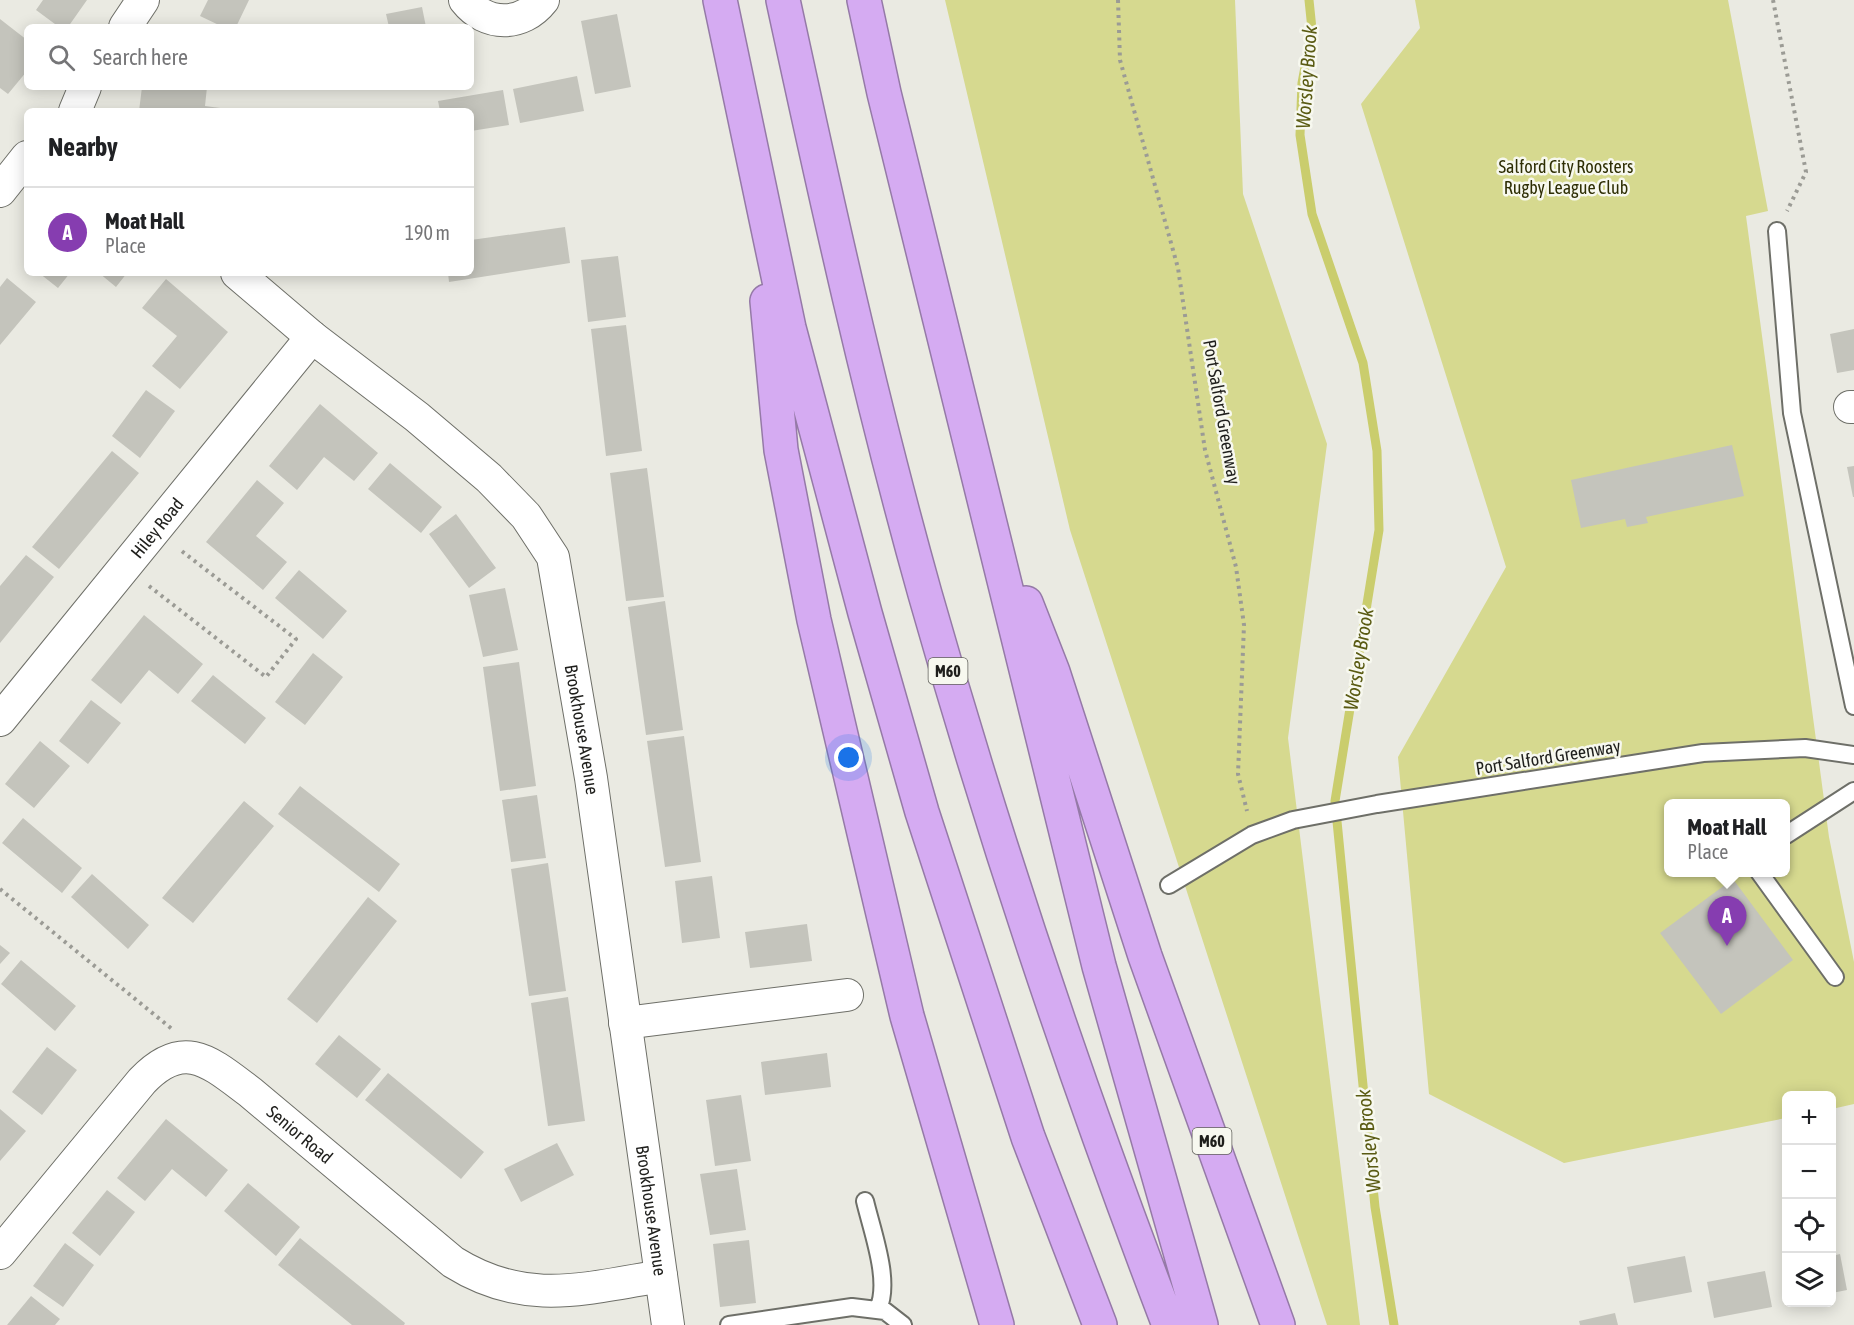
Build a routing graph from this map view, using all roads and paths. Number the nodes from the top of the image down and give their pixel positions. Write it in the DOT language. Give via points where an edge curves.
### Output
graph roads {
  1 [pos="143,0"];
  2 [pos="465,0"];
  3 [pos="543,0"];
  4 [pos="720,0"];
  5 [pos="783,0"];
  6 [pos="864,0"];
  7 [pos="1118,0"];
  8 [pos="1773,0"];
  9 [pos="127,24"];
  10 [pos="85,90"];
  11 [pos="76,108"];
  12 [pos="24,161"];
  13 [pos="759,188"];
  14 [pos="0,191"];
  15 [pos="1777,231"];
  16 [pos="241,276"];
  17 [pos="312,337"];
  18 [pos="984,495"];
  19 [pos="154,530"];
  20 [pos="124,567"];
  21 [pos="1854,706"];
  22 [pos="0,720"];
  23 [pos="1854,755"];
  24 [pos="1854,791"];
  25 [pos="1790,832"];
  26 [pos="1252,835"];
  27 [pos="1762,877"];
  28 [pos="1169,885"];
  29 [pos="0,889"];
  30 [pos="1835,977"];
  31 [pos="847,995"];
  32 [pos="625,1023"];
  33 [pos="178,1033"];
  34 [pos="866,1201"];
  35 [pos="0,1253"];
  36 [pos="661,1276"];
  37 [pos="878,1309"];
  38 [pos="668,1325"];
  39 [pos="729,1325"];
  40 [pos="903,1325"];
  41 [pos="996,1325"];
  42 [pos="1100,1325"];
  43 [pos="1169,1325"];
  44 [pos="1202,1325"];
  45 [pos="1278,1325"];
  1 -- 9 [label="street"];
  2 -- 3 [label="street" via="491,20 507,21 523,18"];
  4 -- 13 [label="highway"];
  5 -- 43 [label="highway, M60" via="852,314 925,595 1036,955"];
  6 -- 18 [label="highway, M60"];
  7 -- 26 [label="path, Port Salford Greenway" via="1120,60 1178,268 1205,450 1236,567 1244,625 1238,774"];
  8 -- 15 [label="path" via="1806,172"];
  10 -- 11 [label="street"];
  12 -- 14 [label="street"];
  13 -- 41 [label="highway" via="781,450 814,620 906,1016"];
  13 -- 42 [label="highway" via="789,328 922,812 1028,1137"];
  15 -- 21 [label="lane" via="1794,423"];
  16 -- 17 [label="street, Brookhouse Avenue"];
  17 -- 19 [label="street, Hiley Road"];
  17 -- 32 [label="street, Brookhouse Avenue" via="489,478 526,516 553,557 591,778"];
  18 -- 44 [label="highway" via="1099,966"];
  18 -- 45 [label="highway, M60" via="1053,672 1146,956"];
  19 -- 20 [label="street, Hiley Road"];
  19 -- 20 [label="path" via="296,639 266,677"];
  20 -- 22 [label="street, Hiley Road"];
  23 -- 26 [label="lane, Port Salford Greenway" via="1805,748 1702,753 1377,804 1293,820"];
  24 -- 25 [label="lane"];
  26 -- 28 [label="lane, Port Salford Greenway"];
  27 -- 30 [label="lane"];
  29 -- 33 [label="path"];
  31 -- 32 [label="street"];
  32 -- 36 [label="street, Brookhouse Avenue"];
  34 -- 37 [label="lane" via="883,1281"];
  35 -- 36 [label="street, Senior Road" via="142,1081 164,1062 187,1055 216,1067 250,1092 453,1262 475,1276 497,1284 555,1293"];
  36 -- 38 [label="street, Brookhouse Avenue"];
  37 -- 39 [label="lane" via="852,1307"];
  37 -- 40 [label="lane"];
}
